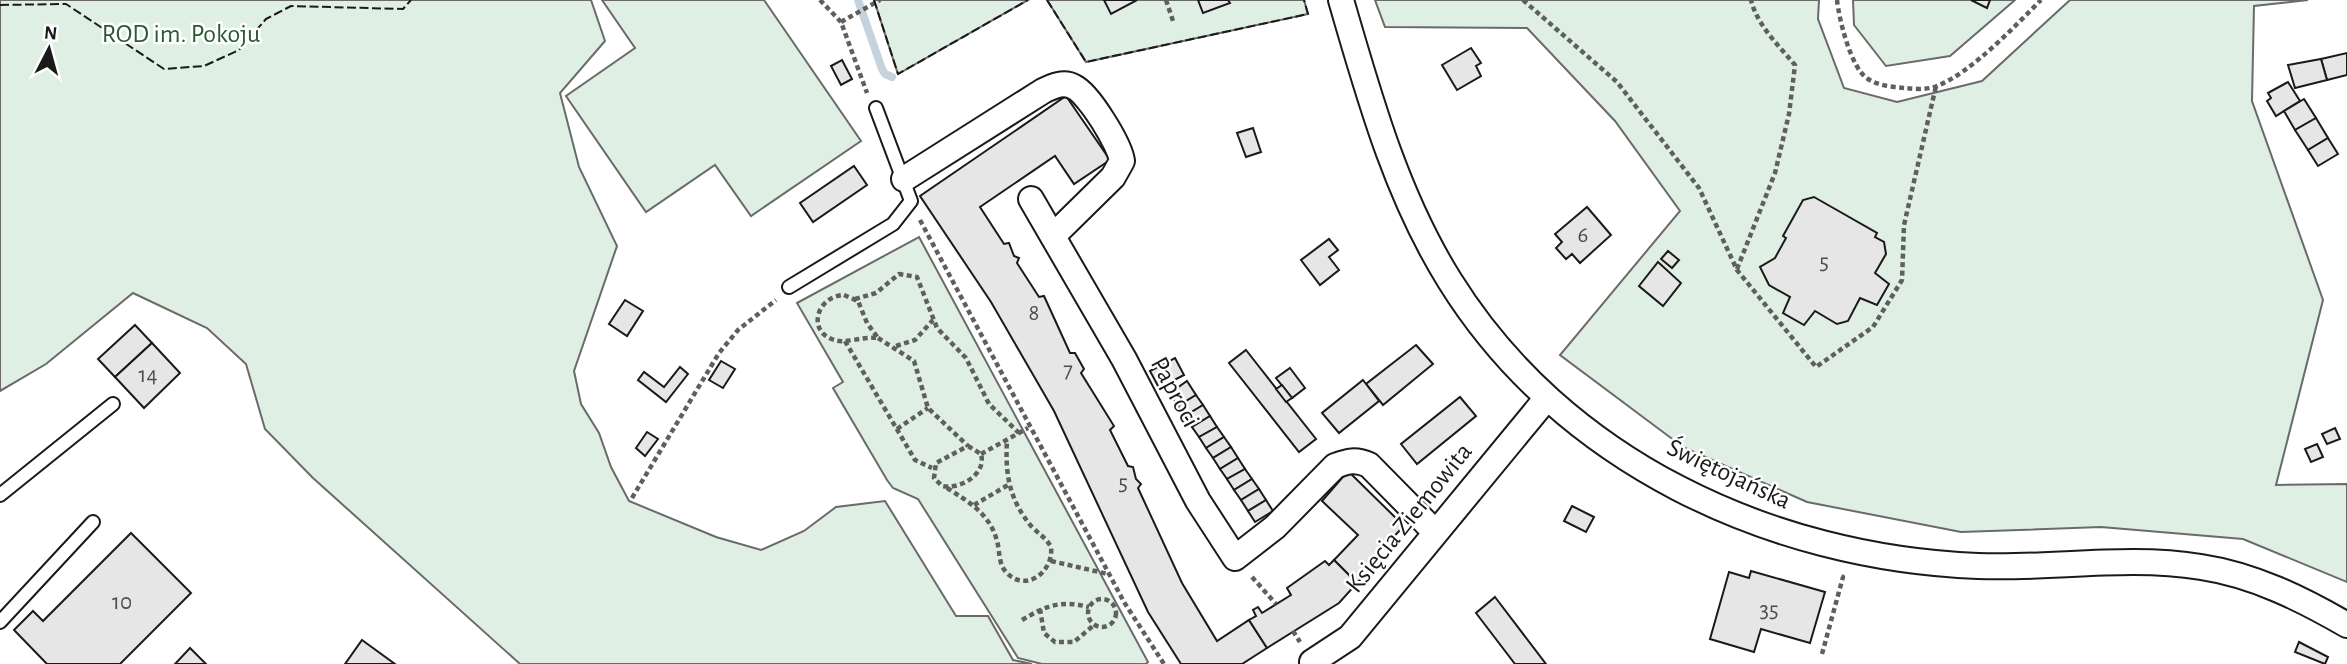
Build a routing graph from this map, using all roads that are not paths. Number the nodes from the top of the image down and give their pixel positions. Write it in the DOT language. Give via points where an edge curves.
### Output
graph roads {
  1 [pos="1341,0"];
  2 [pos="876,108"];
  3 [pos="907,190"];
  4 [pos="1031,199"];
  5 [pos="1053,236"];
  6 [pos="789,286"];
  7 [pos="1546,399"];
  8 [pos="113,404"];
  9 [pos="0,495"];
  10 [pos="93,522"];
  11 [pos="1434,531"];
  12 [pos="0,622"];
  13 [pos="2347,625"];
  14 [pos="1313,664"];
  1 -- 7 [label="street, Świętojańska" via="1390,158 1416,219 1449,281 1490,340"];
  2 -- 3 [label="lane"];
  3 -- 5 [label="street" via="1043,90 1073,86 1083,93 1118,145 1122,161 1113,177"];
  3 -- 6 [label="lane" via="893,225"];
  4 -- 5 [label="street, Paproci"];
  5 -- 11 [label="street, Paproci" via="1198,501 1235,558 1275,527 1335,466 1349,461 1368,465"];
  7 -- 11 [label="street, Księcia Ziemowita"];
  7 -- 13 [label="street, Świętojańska" via="1589,433 1696,497 1798,538 1913,562 1981,566 2125,562 2203,567 2263,584"];
  8 -- 9 [label="lane"];
  10 -- 12 [label="lane"];
  11 -- 14 [label="street, Księcia Ziemowita" via="1350,637"];
}
